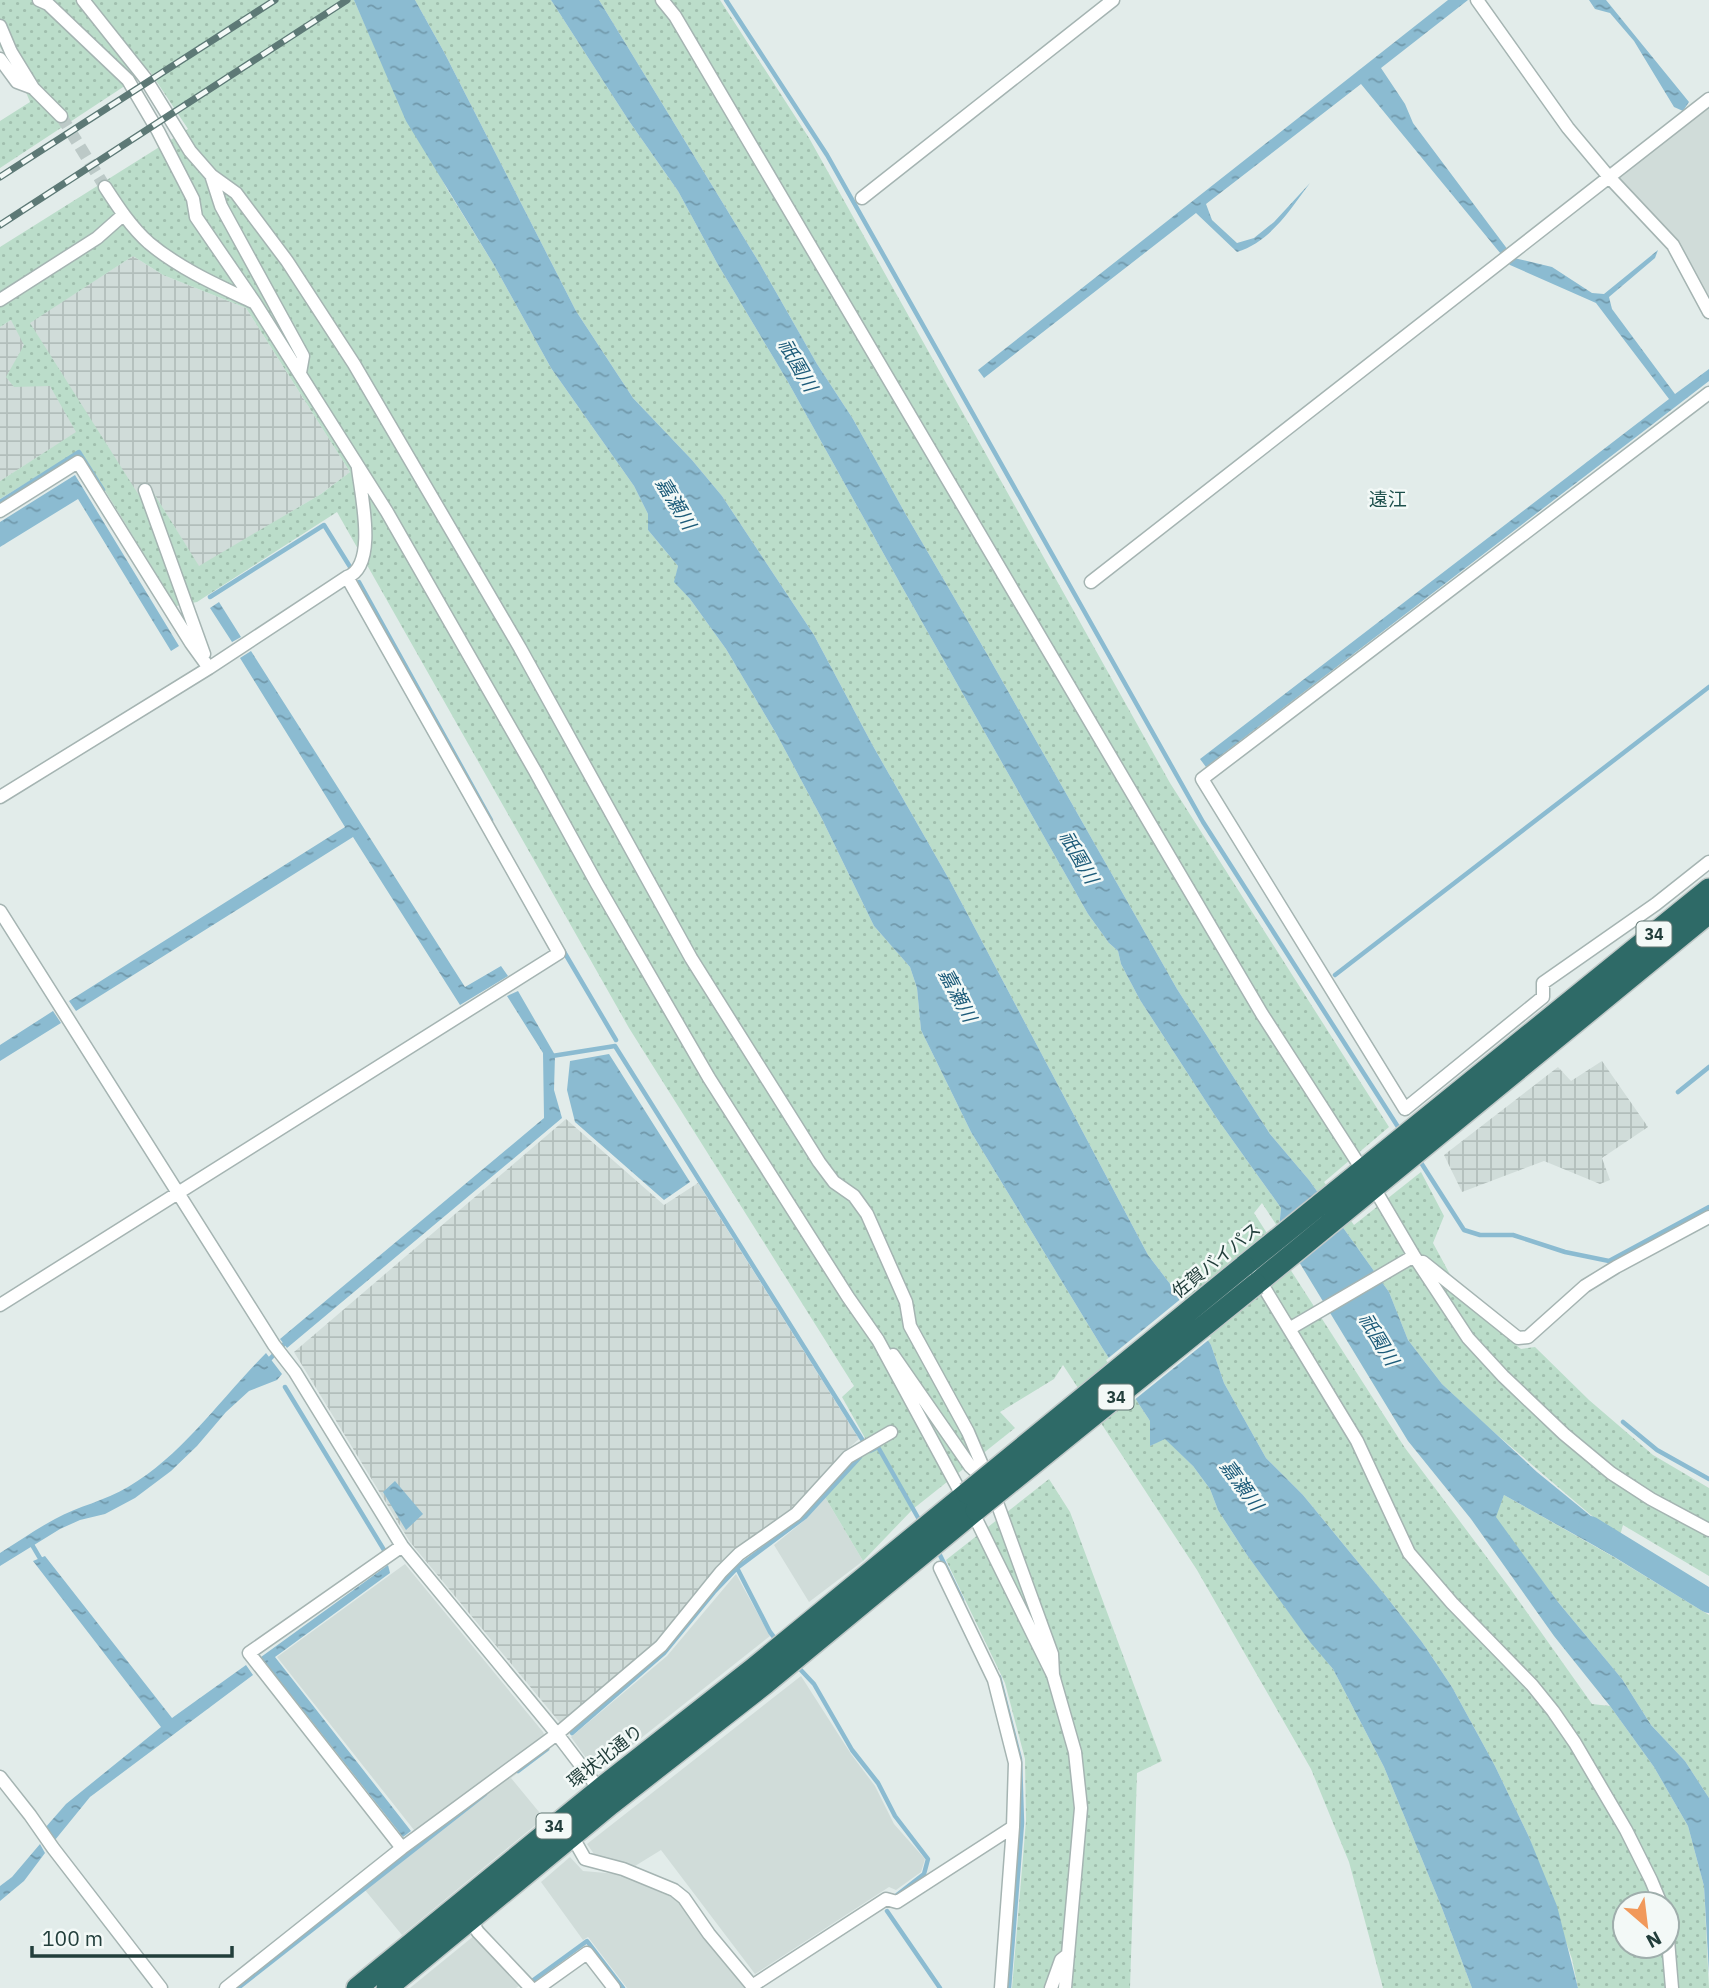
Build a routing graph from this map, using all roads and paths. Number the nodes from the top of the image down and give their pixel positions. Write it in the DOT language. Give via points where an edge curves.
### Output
graph roads {
  1 [pos="39,0"];
  2 [pos="83,0"];
  3 [pos="662,0"];
  4 [pos="1113,0"];
  5 [pos="1477,0"];
  6 [pos="0,26"];
  7 [pos="0,58"];
  8 [pos="33,88"];
  9 [pos="1709,99"];
  10 [pos="61,116"];
  11 [pos="211,175"];
  12 [pos="1609,177"];
  13 [pos="106,187"];
  14 [pos="862,198"];
  15 [pos="123,215"];
  16 [pos="0,300"];
  17 [pos="255,303"];
  18 [pos="1709,312"];
  19 [pos="300,373"];
  20 [pos="1709,393"];
  21 [pos="358,465"];
  22 [pos="145,490"];
  23 [pos="0,510"];
  24 [pos="347,577"];
  25 [pos="1091,582"];
  26 [pos="209,668"];
  27 [pos="0,797"];
  28 [pos="1709,862"];
  29 [pos="1709,890"];
  30 [pos="0,911"];
  31 [pos="1709,914"];
  32 [pos="1604,986"];
  33 [pos="1368,1179"];
  34 [pos="178,1192"];
  35 [pos="1709,1217"];
  36 [pos="1414,1255"];
  37 [pos="1249,1263"];
  38 [pos="1260,1281"];
  39 [pos="0,1305"];
  40 [pos="1289,1329"];
  41 [pos="878,1340"];
  42 [pos="891,1432"];
  43 [pos="991,1486"];
  44 [pos="967,1505"];
  45 [pos="1709,1530"];
  46 [pos="402,1546"];
  47 [pos="940,1568"];
  48 [pos="760,1675"];
  49 [pos="1053,1675"];
  50 [pos="556,1734"];
  51 [pos="0,1777"];
  52 [pos="605,1797"];
  53 [pos="1013,1827"];
  54 [pos="572,1836"];
  55 [pos="407,1844"];
  56 [pos="1654,1890"];
  57 [pos="470,1920"];
  58 [pos="1069,1953"];
  59 [pos="1670,1960"];
  60 [pos="528,1985"];
  61 [pos="753,1987"];
  62 [pos="161,1988"];
  63 [pos="226,1988"];
  64 [pos="357,1988"];
  65 [pos="387,1988"];
  66 [pos="538,1988"];
  67 [pos="614,1988"];
  68 [pos="1001,1988"];
  69 [pos="1051,1988"];
  70 [pos="1065,1988"];
  71 [pos="1672,1988"];
  1 -- 17 [label="street" via="128,80 193,199 196,217"];
  2 -- 11 [label="street" via="145,78 190,151"];
  3 -- 33 [label="street" via="690,40 1262,1014"];
  4 -- 14 [label="street"];
  5 -- 12 [label="street" via="1568,128"];
  6 -- 8 [label="street"];
  7 -- 8 [label="street" via="17,82"];
  8 -- 10 [label="street"];
  9 -- 12 [label="street"];
  11 -- 19 [label="street" via="221,206 303,356"];
  11 -- 43 [label="street" via="236,193 354,363 520,648 691,958 819,1162 867,1214 906,1302 910,1326 968,1432"];
  12 -- 18 [label="street" via="1673,245"];
  12 -- 25 [label="street"];
  13 -- 15 [label="street"];
  15 -- 16 [label="street" via="97,238"];
  15 -- 17 [label="street" via="149,243 196,275"];
  17 -- 19 [label="street"];
  19 -- 21 [label="street"];
  20 -- 28 [label="street" via="1202,779 1405,1109 1543,997 1544,984"];
  21 -- 24 [label="street" via="366,544 361,565"];
  21 -- 41 [label="street" via="709,1078"];
  22 -- 26 [label="street"];
  23 -- 26 [label="street" via="78,462"];
  24 -- 26 [label="street"];
  24 -- 34 [label="street" via="559,953"];
  26 -- 27 [label="street"];
  29 -- 32 [label="highway, 佐賀バイパス / 34"];
  30 -- 34 [label="street"];
  31 -- 32 [label="highway, 佐賀バイパス / 34"];
  32 -- 33 [label="highway, 佐賀バイパス / 34"];
  33 -- 36 [label="street"];
  33 -- 37 [label="highway, 佐賀バイパス / 34"];
  33 -- 38 [label="highway, 佐賀バイパス / 34"];
  34 -- 39 [label="street"];
  34 -- 46 [label="street"];
  35 -- 36 [label="street" via="1585,1286 1528,1337 1518,1338"];
  36 -- 40 [label="street"];
  36 -- 45 [label="street" via="1468,1338 1564,1434 1611,1473"];
  37 -- 38 [label="street"];
  37 -- 44 [label="highway, 佐賀バイパス / 34, bridge"];
  38 -- 40 [label="street"];
  38 -- 44 [label="highway, 佐賀バイパス / 34, bridge"];
  40 -- 56 [label="street" via="1357,1441 1409,1553 1553,1711 1626,1829"];
  41 -- 43 [label="street" via="895,1356 970,1466"];
  41 -- 44 [label="street"];
  42 -- 50 [label="street" via="848,1457 796,1514 739,1554 660,1646"];
  43 -- 49 [label="street" via="1052,1654"];
  44 -- 48 [label="highway, 佐賀バイパス / 34"];
  44 -- 49 [label="street"];
  46 -- 50 [label="street"];
  46 -- 55 [label="street" via="249,1653"];
  47 -- 53 [label="street" via="994,1680 1015,1763"];
  48 -- 52 [label="highway, 環状北通り / 34"];
  49 -- 58 [label="street" via="1075,1752 1081,1808"];
  50 -- 52 [label="street"];
  50 -- 55 [label="street"];
  51 -- 62 [label="street"];
  52 -- 54 [label="highway, 環状北通り / 34"];
  52 -- 64 [label="highway, 環状北通り / 34"];
  53 -- 61 [label="street" via="897,1902 886,1899"];
  53 -- 68 [label="street"];
  54 -- 57 [label="highway, 環状北通り / 34"];
  54 -- 61 [label="street" via="585,1859 623,1869 684,1898"];
  55 -- 63 [label="street"];
  57 -- 60 [label="street"];
  57 -- 65 [label="highway, 環状北通り / 34"];
  58 -- 69 [label="street" via="1061,1960"];
  58 -- 70 [label="street"];
  59 -- 71 [label="street"];
  66 -- 67 [label="street" via="587,1953"];
}
